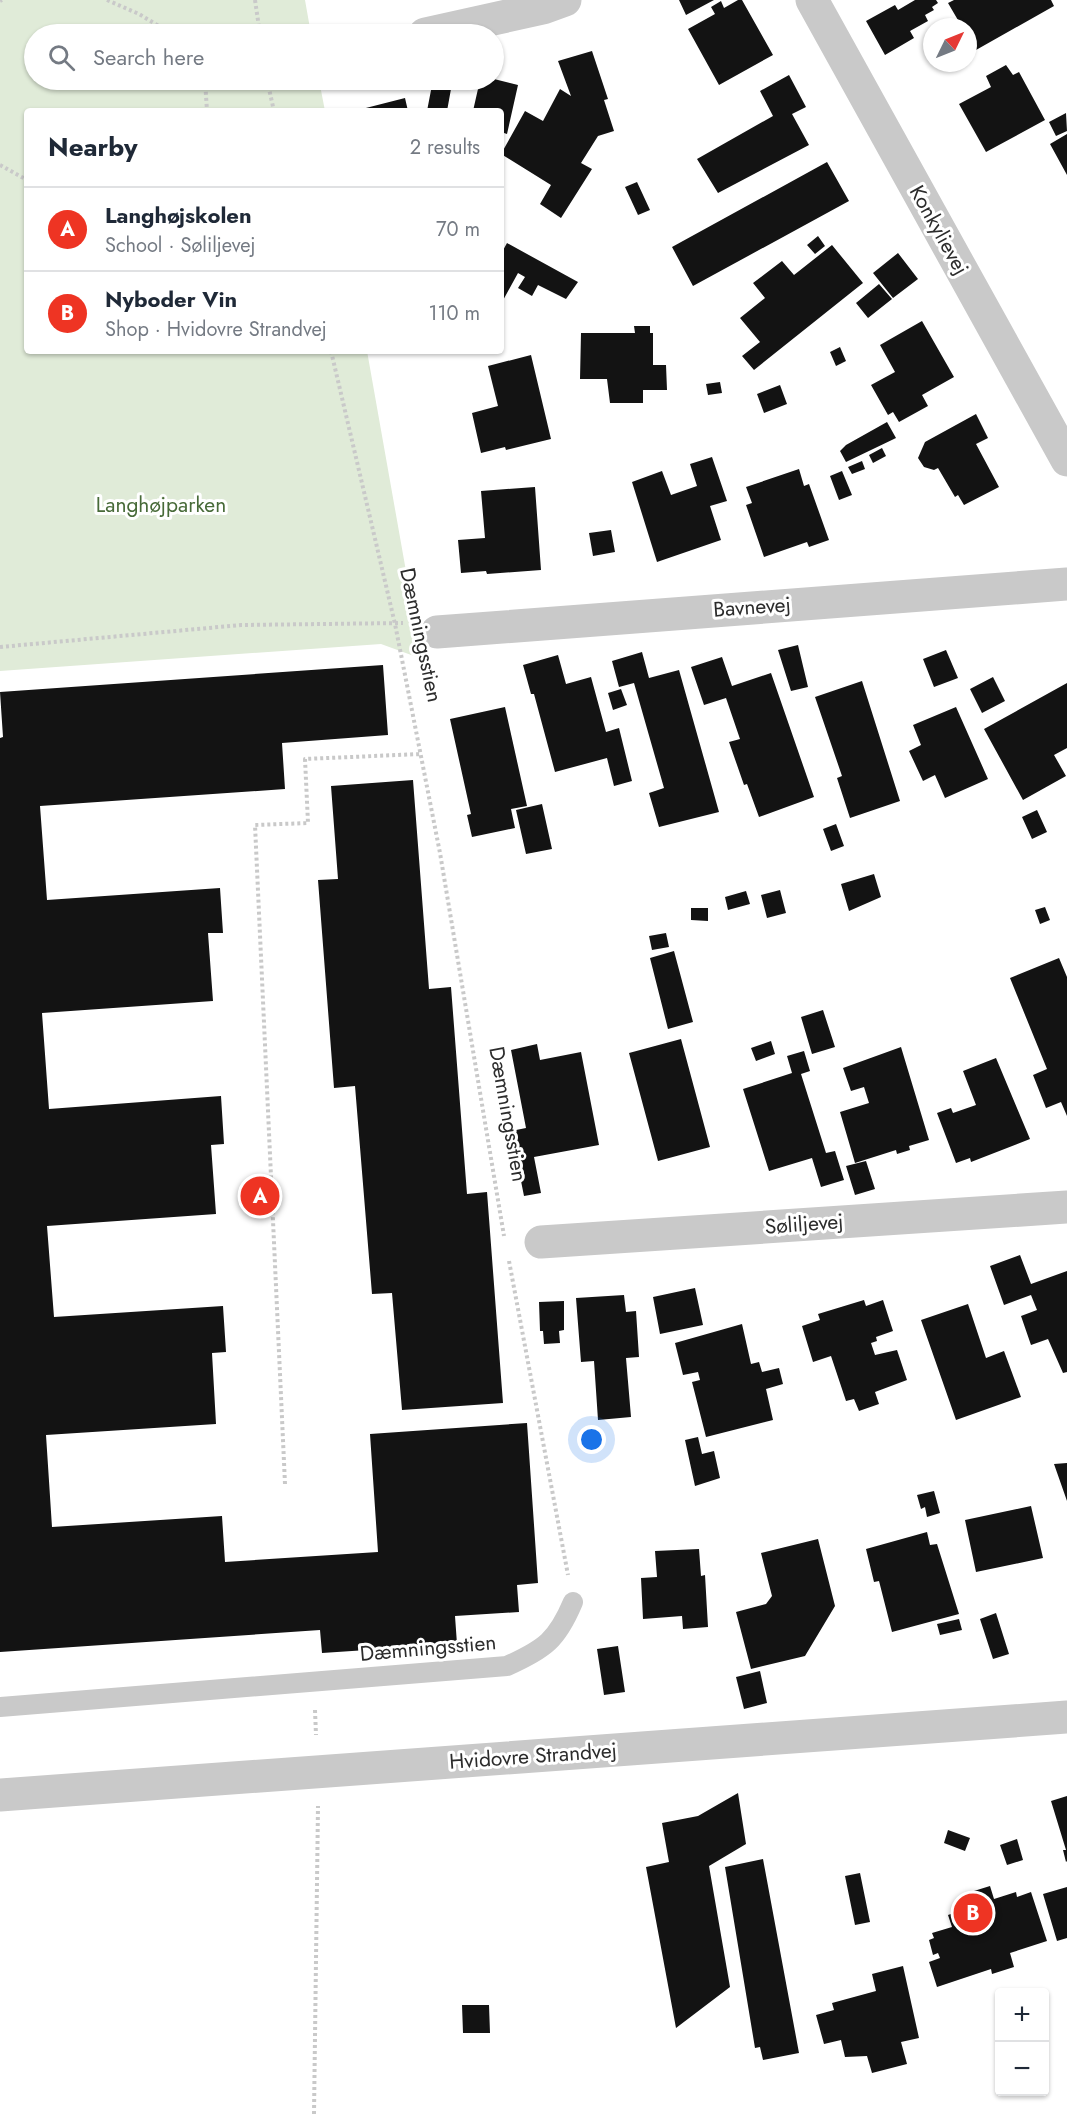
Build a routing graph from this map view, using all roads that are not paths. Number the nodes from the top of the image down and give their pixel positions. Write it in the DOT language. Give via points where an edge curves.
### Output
graph roads {
  1 [pos="565,0"];
  2 [pos="812,0"];
  3 [pos="470,24"];
  4 [pos="1067,460"];
  5 [pos="1067,584"];
  6 [pos="437,632"];
  7 [pos="1067,1208"];
  8 [pos="541,1242"];
  9 [pos="573,1602"];
  10 [pos="0,1707"];
  11 [pos="1067,1717"];
  12 [pos="0,1795"];
  1 -- 3 [label="street"];
  2 -- 4 [label="street, Konkylievej"];
  5 -- 6 [label="street, Bavnevej"];
  7 -- 8 [label="street, Søliljevej"];
  9 -- 10 [label="lane, Dæmningsstien" via="561,1631 535,1654 507,1666"];
  11 -- 12 [label="street, Hvidovre Strandvej"];
}
